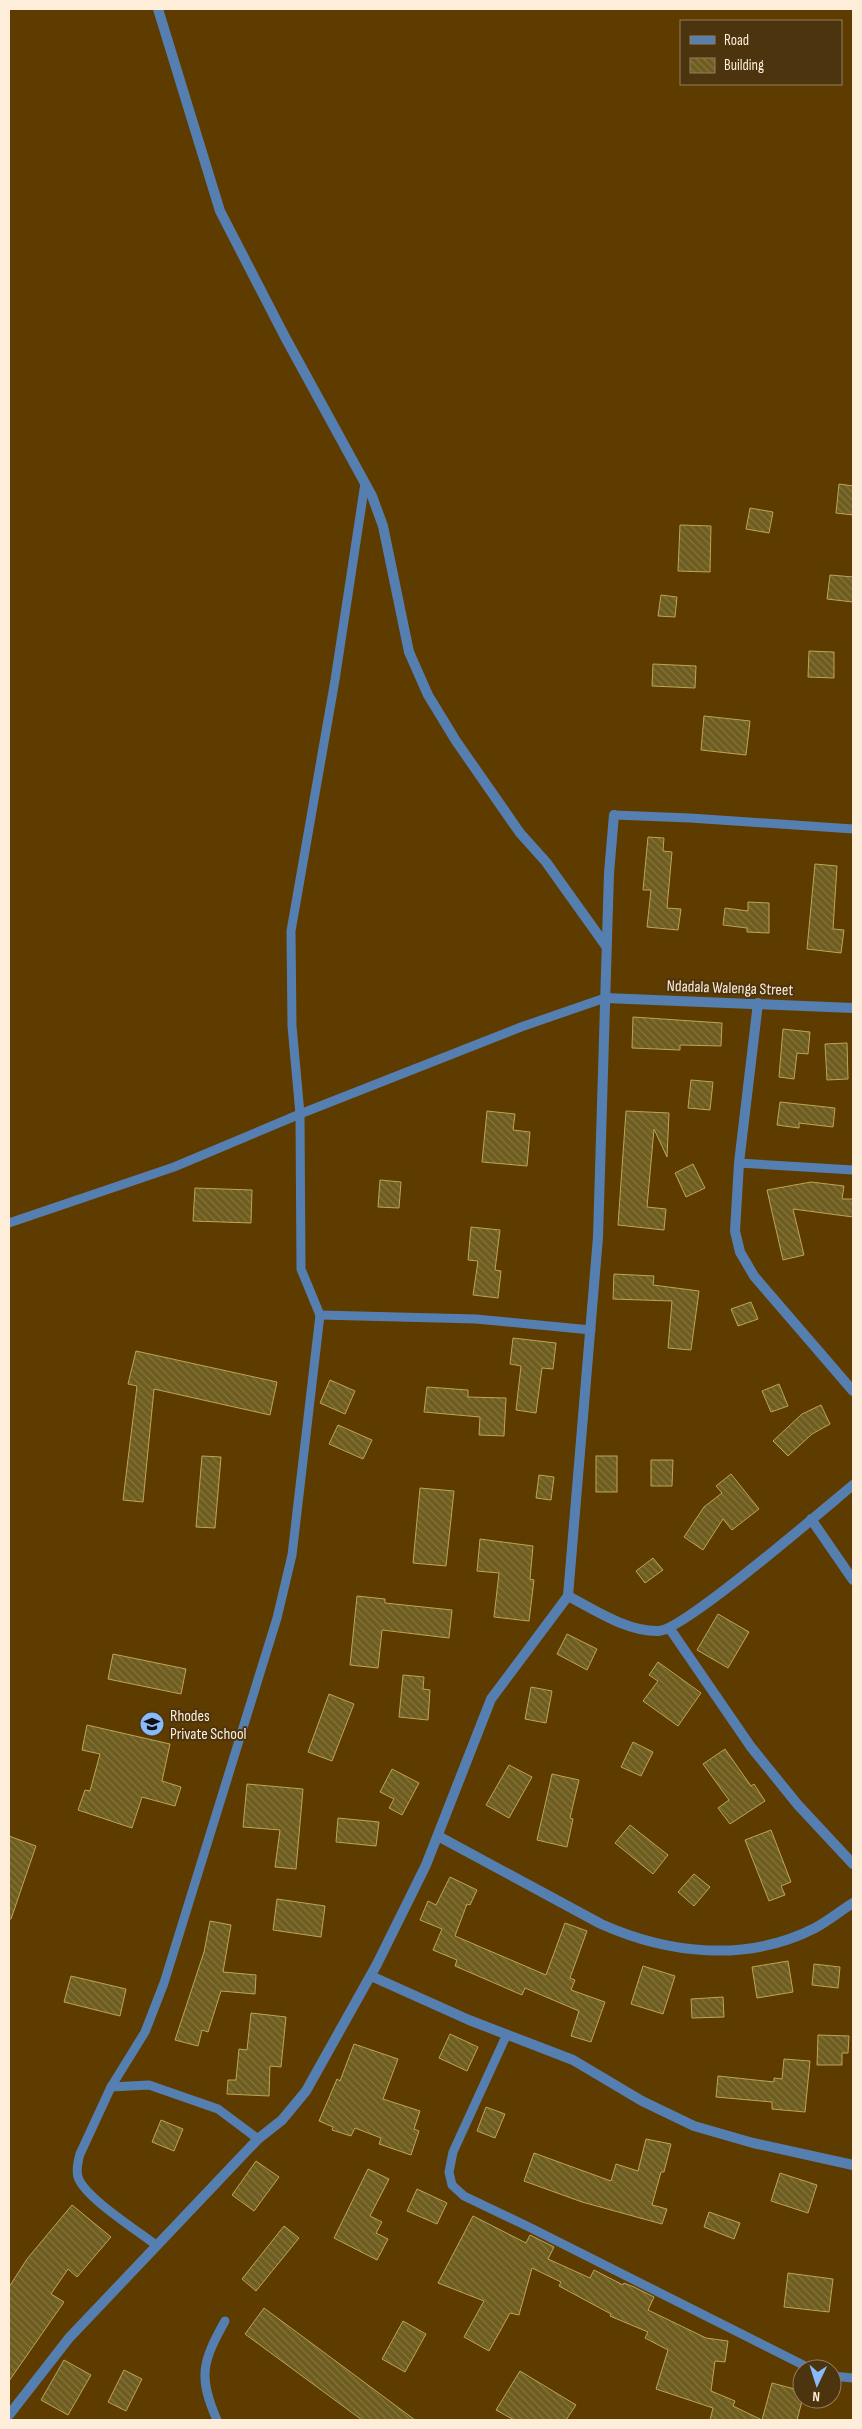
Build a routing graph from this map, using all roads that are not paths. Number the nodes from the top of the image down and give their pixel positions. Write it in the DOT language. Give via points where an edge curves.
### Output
graph roads {
  1 [pos="158,9"];
  2 [pos="365,483"];
  3 [pos="614,815"];
  4 [pos="853,829"];
  5 [pos="606,946"];
  6 [pos="605,998"];
  7 [pos="758,1003"];
  8 [pos="853,1008"];
  9 [pos="300,1114"];
  10 [pos="739,1163"];
  11 [pos="853,1170"];
  12 [pos="9,1224"];
  13 [pos="320,1315"];
  14 [pos="591,1330"];
  15 [pos="853,1391"];
  16 [pos="853,1485"];
  17 [pos="811,1519"];
  18 [pos="853,1580"];
  19 [pos="568,1596"];
  20 [pos="670,1629"];
  21 [pos="438,1836"];
  22 [pos="853,1864"];
  23 [pos="853,1903"];
  24 [pos="371,1976"];
  25 [pos="507,2034"];
  26 [pos="111,2087"];
  27 [pos="258,2138"];
  28 [pos="853,2165"];
  29 [pos="156,2245"];
  30 [pos="225,2321"];
  31 [pos="792,2359"];
  32 [pos="9,2415"];
  33 [pos="218,2420"];
  1 -- 2 [label="street" via="220,211"];
  2 -- 5 [label="street" via="383,526 409,652 428,696 515,825 546,862"];
  2 -- 9 [label="lane" via="292,931 292,1008"];
  3 -- 4 [label="lane"];
  3 -- 5 [label="street"];
  5 -- 6 [label="street"];
  6 -- 7 [label="street, Ndadala Walenga Street"];
  6 -- 9 [label="lane" via="521,1027"];
  6 -- 14 [label="street" via="598,1237"];
  7 -- 8 [label="street, Ndadala Walenga Street"];
  7 -- 10 [label="street"];
  9 -- 12 [label="lane" via="174,1167"];
  9 -- 13 [label="lane" via="301,1269"];
  10 -- 11 [label="lane"];
  10 -- 15 [label="street" via="735,1230 745,1264"];
  13 -- 14 [label="lane" via="476,1318"];
  13 -- 26 [label="lane" via="292,1555 277,1618 164,1983 145,2032"];
  14 -- 19 [label="street"];
  16 -- 17 [label="street"];
  17 -- 18 [label="street"];
  17 -- 20 [label="street" via="732,1584"];
  19 -- 20 [label="street" via="604,1616 641,1630"];
  19 -- 21 [label="street" via="491,1699"];
  20 -- 22 [label="street" via="751,1747 798,1805"];
  21 -- 23 [label="street" via="628,1936 690,1950 719,1952 765,1946 814,1928"];
  21 -- 24 [label="street"];
  24 -- 25 [label="street"];
  24 -- 27 [label="street" via="306,2091 282,2120"];
  25 -- 28 [label="street" via="573,2060 642,2101 694,2126"];
  25 -- 31 [label="lane" via="452,2152 449,2172 452,2185 464,2196"];
  26 -- 27 [label="lane" via="149,2085 218,2109"];
  26 -- 29 [label="lane" via="80,2154 77,2176 88,2194"];
  27 -- 29 [label="street"];
  29 -- 32 [label="street" via="69,2338"];
  30 -- 33 [label="lane" via="207,2357 204,2375 207,2396"];
}
